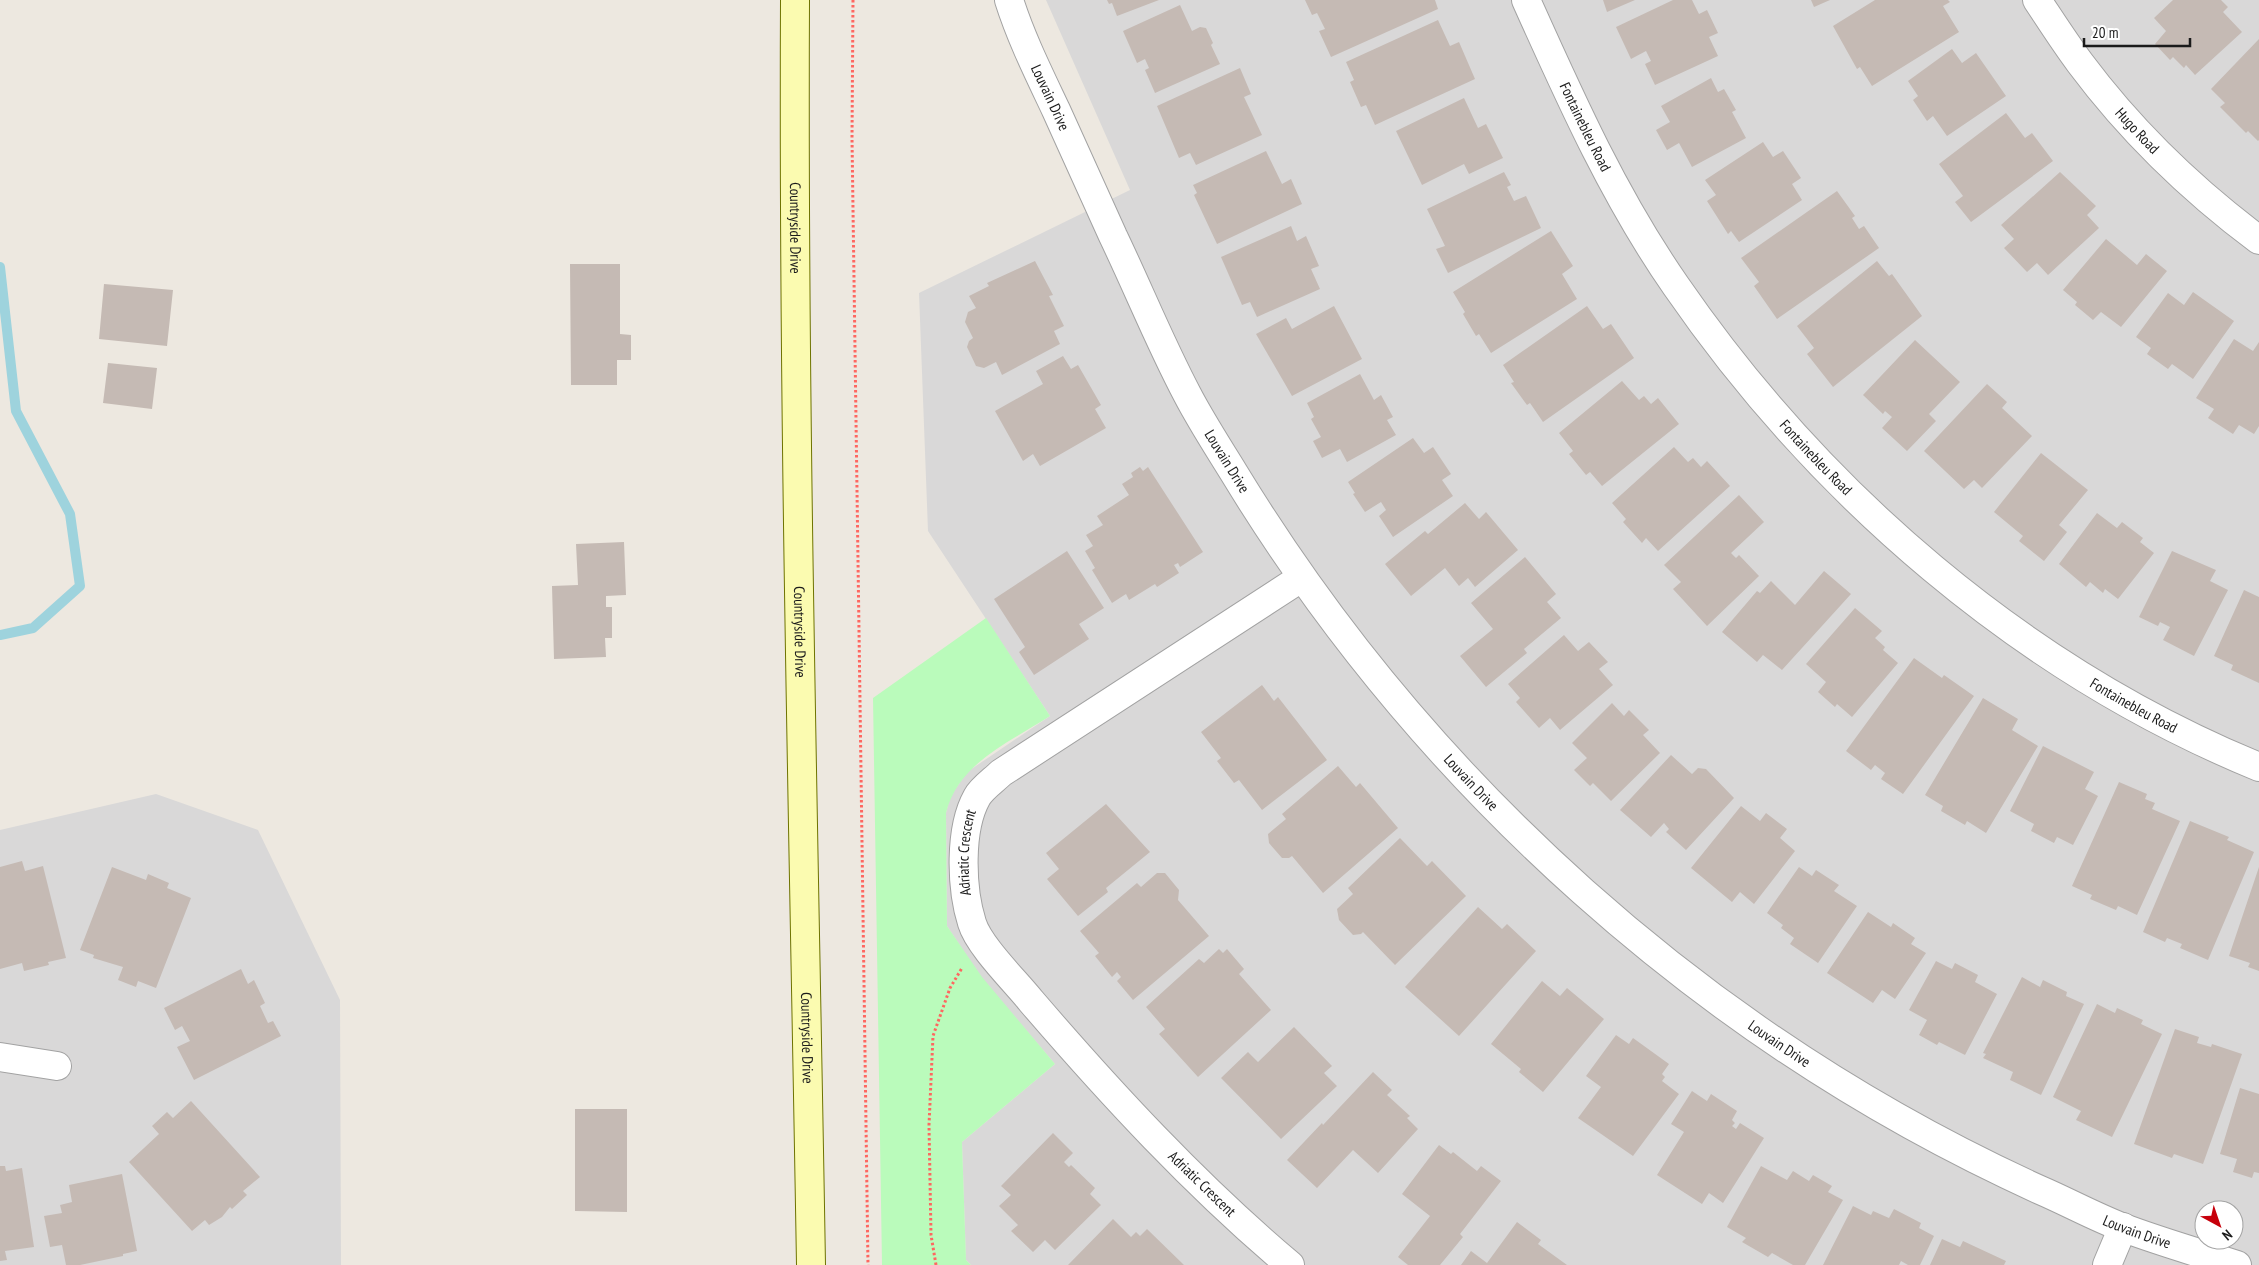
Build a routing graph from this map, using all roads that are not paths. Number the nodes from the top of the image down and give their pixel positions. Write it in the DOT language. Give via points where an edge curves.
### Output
graph roads {
  1 [pos="795,0"];
  2 [pos="1010,0"];
  3 [pos="1526,0"];
  4 [pos="2037,0"];
  5 [pos="2259,240"];
  6 [pos="1302,578"];
  7 [pos="2259,767"];
  8 [pos="0,1057"];
  9 [pos="57,1066"];
  10 [pos="2123,1227"];
  11 [pos="811,1265"];
  12 [pos="1290,1265"];
  13 [pos="2107,1265"];
  14 [pos="2238,1265"];
  1 -- 11 [label="main road, Countryside Drive" via="799,594"];
  2 -- 6 [label="street, Louvain Drive" via="1038,72 1187,395 1272,535"];
  3 -- 7 [label="street, Fontainebleu Road" via="1569,96 1616,188 1670,276 1738,370 1798,439 1913,551 2030,642 2137,709"];
  4 -- 5 [label="street, Hugo Road" via="2080,63 2156,152"];
  6 -- 10 [label="street, Louvain Drive" via="1398,702 1476,789 1574,883 1675,968 1787,1051 1853,1092 2002,1173"];
  6 -- 12 [label="street, Adriatic Crescent" via="1001,773 978,795 967,823 964,851 972,924 990,953 1088,1066 1179,1162"];
  8 -- 9 [label="street"];
  10 -- 13 [label="street"];
  10 -- 14 [label="street, Louvain Drive"];
}
